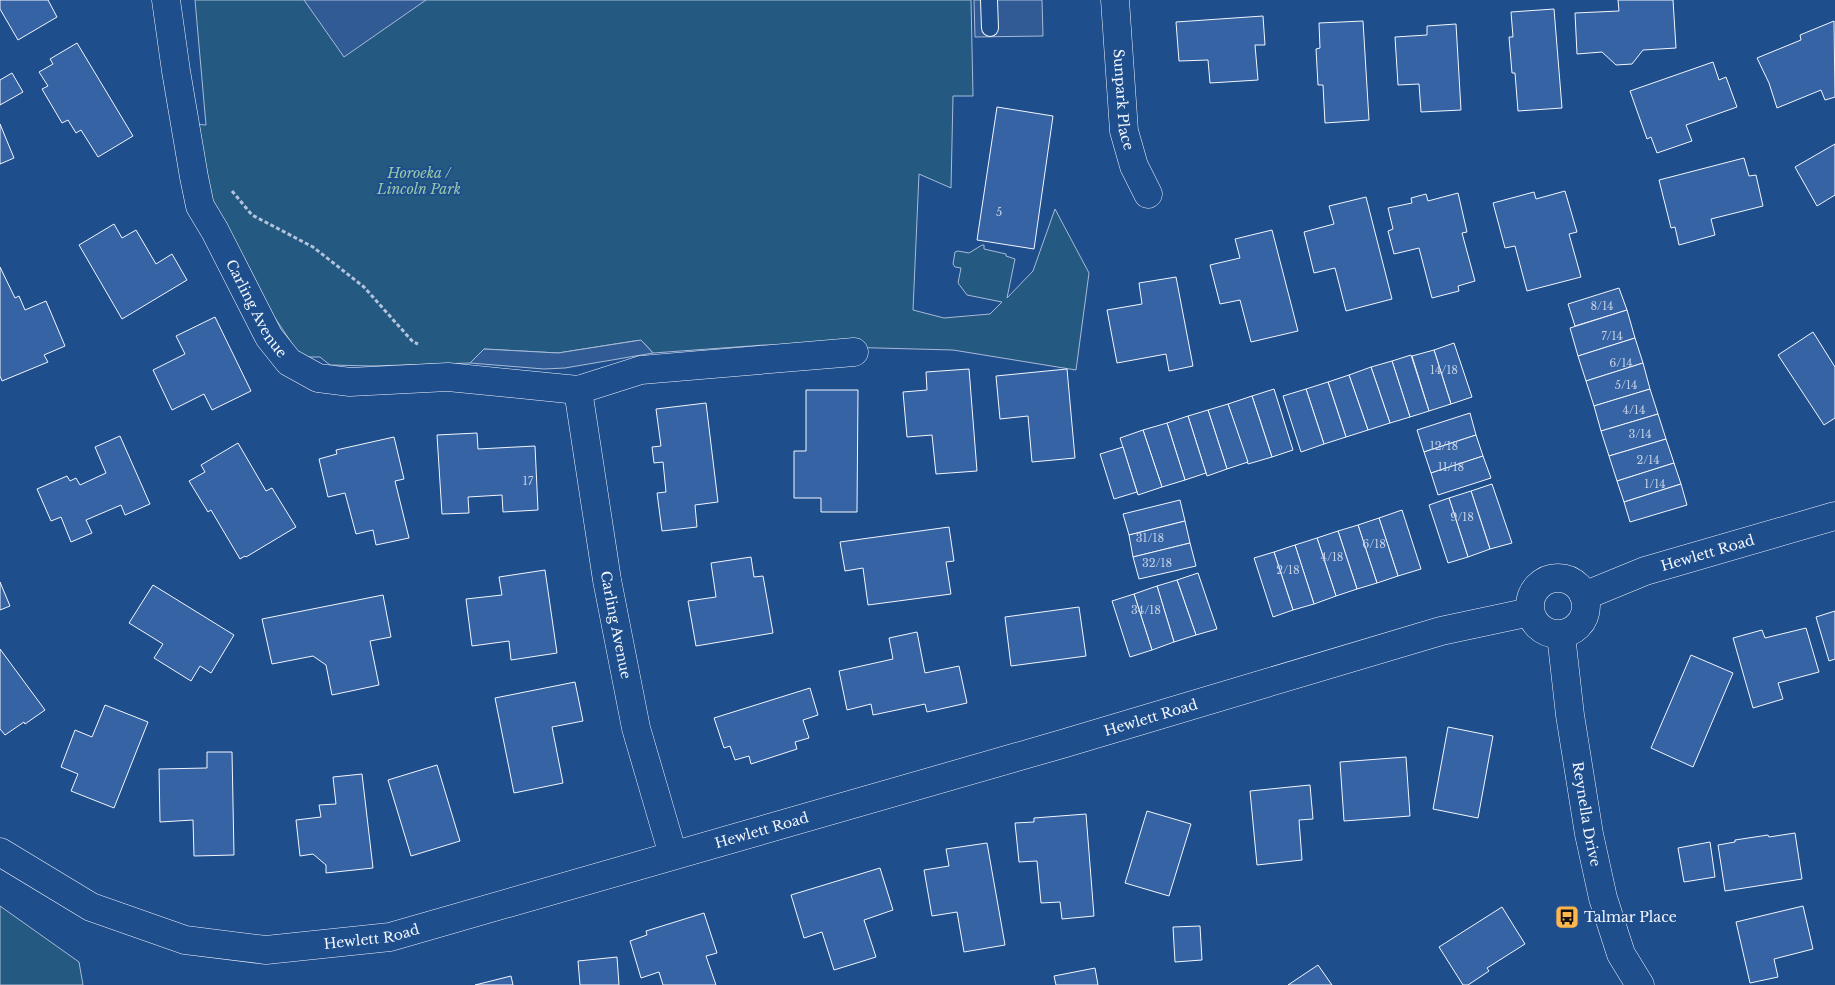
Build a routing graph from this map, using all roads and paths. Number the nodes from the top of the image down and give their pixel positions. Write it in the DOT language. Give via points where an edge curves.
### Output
graph roads {
  1 [pos="166,0"];
  2 [pos="989,0"];
  3 [pos="1114,0"];
  4 [pos="990,28"];
  5 [pos="228,188"];
  6 [pos="1148,194"];
  7 [pos="422,346"];
  8 [pos="854,352"];
  9 [pos="578,390"];
  10 [pos="1835,516"];
  11 [pos="1584,596"];
  12 [pos="1530,612"];
  13 [pos="1561,635"];
  14 [pos="0,852"];
  15 [pos="674,855"];
  16 [pos="1640,985"];
  1 -- 9 [label="street, Carling Avenue" via="200,206 268,337 289,362 318,378 350,382 448,377"];
  2 -- 4 [label="lane"];
  3 -- 6 [label="street, Sunpark Place" via="1124,131 1134,166"];
  5 -- 7 [label="path" via="252,215 313,247 364,287 413,342"];
  8 -- 9 [label="street, Carling Avenue" via="641,370"];
  9 -- 15 [label="street, Carling Avenue" via="607,580 636,728"];
  10 -- 11 [label="street, Hewlett Road" via="1645,570"];
  11 -- 12 [label="street" via="1566,579 1549,579 1531,596"];
  11 -- 13 [label="street" via="1586,606 1579,625"];
  12 -- 13 [label="street" via="1538,627"];
  12 -- 15 [label="street, Hewlett Road" via="1441,631"];
  13 -- 16 [label="street, Reynella Drive" via="1589,834 1603,898 1621,954"];
  14 -- 15 [label="street, Hewlett Road" via="91,907 185,940 266,950 390,937"];
}
